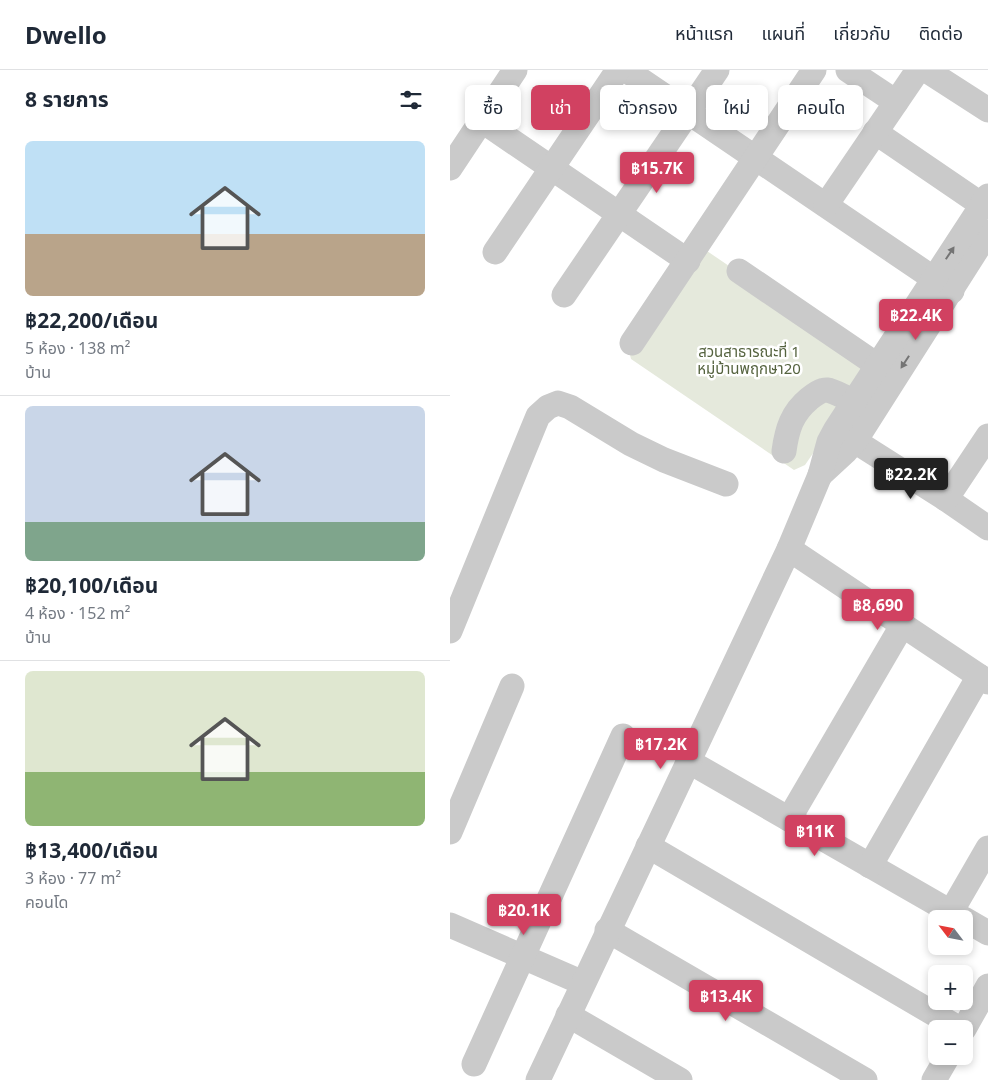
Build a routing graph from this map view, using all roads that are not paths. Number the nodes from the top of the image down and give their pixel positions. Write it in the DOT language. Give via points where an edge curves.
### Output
graph roads {
  1 [pos="515,70"];
  2 [pos="618,70"];
  3 [pos="626,70"];
  4 [pos="717,70"];
  5 [pos="814,70"];
  6 [pos="848,70"];
  7 [pos="918,70"];
  8 [pos="926,70"];
  9 [pos="505,85"];
  10 [pos="648,85"];
  11 [pos="696,100"];
  12 [pos="896,102"];
  13 [pos="988,110"];
  14 [pos="696,117"];
  15 [pos="475,130"];
  16 [pos="496,130"];
  17 [pos="676,130"];
  18 [pos="875,132"];
  19 [pos="756,157"];
  20 [pos="552,167"];
  21 [pos="450,168"];
  22 [pos="985,201"];
  23 [pos="826,205"];
  24 [pos="619,214"];
  25 [pos="988,232"];
  26 [pos="495,252"];
  27 [pos="688,261"];
  28 [pos="739,271"];
  29 [pos="942,285"];
  30 [pos="564,295"];
  31 [pos="632,343"];
  32 [pos="877,365"];
  33 [pos="853,401"];
  34 [pos="845,435"];
  35 [pos="988,436"];
  36 [pos="784,451"];
  37 [pos="726,484"];
  38 [pos="946,499"];
  39 [pos="988,528"];
  40 [pos="789,549"];
  41 [pos="903,624"];
  42 [pos="450,631"];
  43 [pos="984,679"];
  44 [pos="512,686"];
  45 [pos="623,736"];
  46 [pos="688,761"];
  47 [pos="789,819"];
  48 [pos="450,832"];
  49 [pos="648,846"];
  50 [pos="988,848"];
  51 [pos="870,866"];
  52 [pos="947,910"];
  53 [pos="962,910"];
  54 [pos="450,925"];
  55 [pos="973,925"];
  56 [pos="608,930"];
  57 [pos="988,933"];
  58 [pos="522,957"];
  59 [pos="583,983"];
  60 [pos="988,986"];
  61 [pos="568,1015"];
  62 [pos="947,1020"];
  63 [pos="967,1020"];
  64 [pos="474,1064"];
  65 [pos="943,1065"];
  66 [pos="936,1079"];
  67 [pos="538,1080"];
  68 [pos="680,1080"];
  69 [pos="865,1080"];
  1 -- 9 [label="street"];
  2 -- 20 [label="street"];
  3 -- 10 [label="street"];
  4 -- 11 [label="street"];
  5 -- 19 [label="street"];
  6 -- 12 [label="street"];
  7 -- 12 [label="street"];
  8 -- 13 [label="street"];
  12 -- 18 [label="street"];
  14 -- 19 [label="street"];
  15 -- 21 [label="street"];
  16 -- 20 [label="street"];
  17 -- 24 [label="street"];
  18 -- 22 [label="street"];
  18 -- 23 [label="street"];
  19 -- 23 [label="street"];
  19 -- 27 [label="street"];
  20 -- 24 [label="street"];
  20 -- 26 [label="street"];
  29 -- 22 [label="street, one-way"];
  23 -- 29 [label="street"];
  24 -- 27 [label="street"];
  24 -- 30 [label="street"];
  25 -- 29 [label="street"];
  27 -- 31 [label="street"];
  28 -- 32 [label="street"];
  29 -- 32 [label="street"];
  29 -- 34 [label="street, one-way"];
  32 -- 33 [label="street"];
  33 -- 34 [label="street"];
  33 -- 36 [label="street" via="827,390 816,393 792,419"];
  34 -- 38 [label="street"];
  34 -- 40 [label="street" via="846,451 820,475"];
  35 -- 38 [label="street"];
  37 -- 42 [label="street" via="631,444 570,406 558,403 548,407 538,416"];
  38 -- 39 [label="street"];
  40 -- 41 [label="street"];
  40 -- 46 [label="street"];
  41 -- 43 [label="street"];
  41 -- 47 [label="street"];
  43 -- 51 [label="street"];
  44 -- 48 [label="street"];
  45 -- 58 [label="street"];
  46 -- 47 [label="street"];
  46 -- 49 [label="street"];
  47 -- 51 [label="street"];
  49 -- 56 [label="street"];
  49 -- 62 [label="street"];
  50 -- 53 [label="street"];
  51 -- 52 [label="street"];
  54 -- 58 [label="street"];
  55 -- 57 [label="street"];
  56 -- 59 [label="street"];
  56 -- 69 [label="street"];
  58 -- 59 [label="street"];
  58 -- 64 [label="street"];
  59 -- 61 [label="street"];
  60 -- 63 [label="street"];
  61 -- 67 [label="street"];
  61 -- 68 [label="street"];
  65 -- 66 [label="street"];
}
